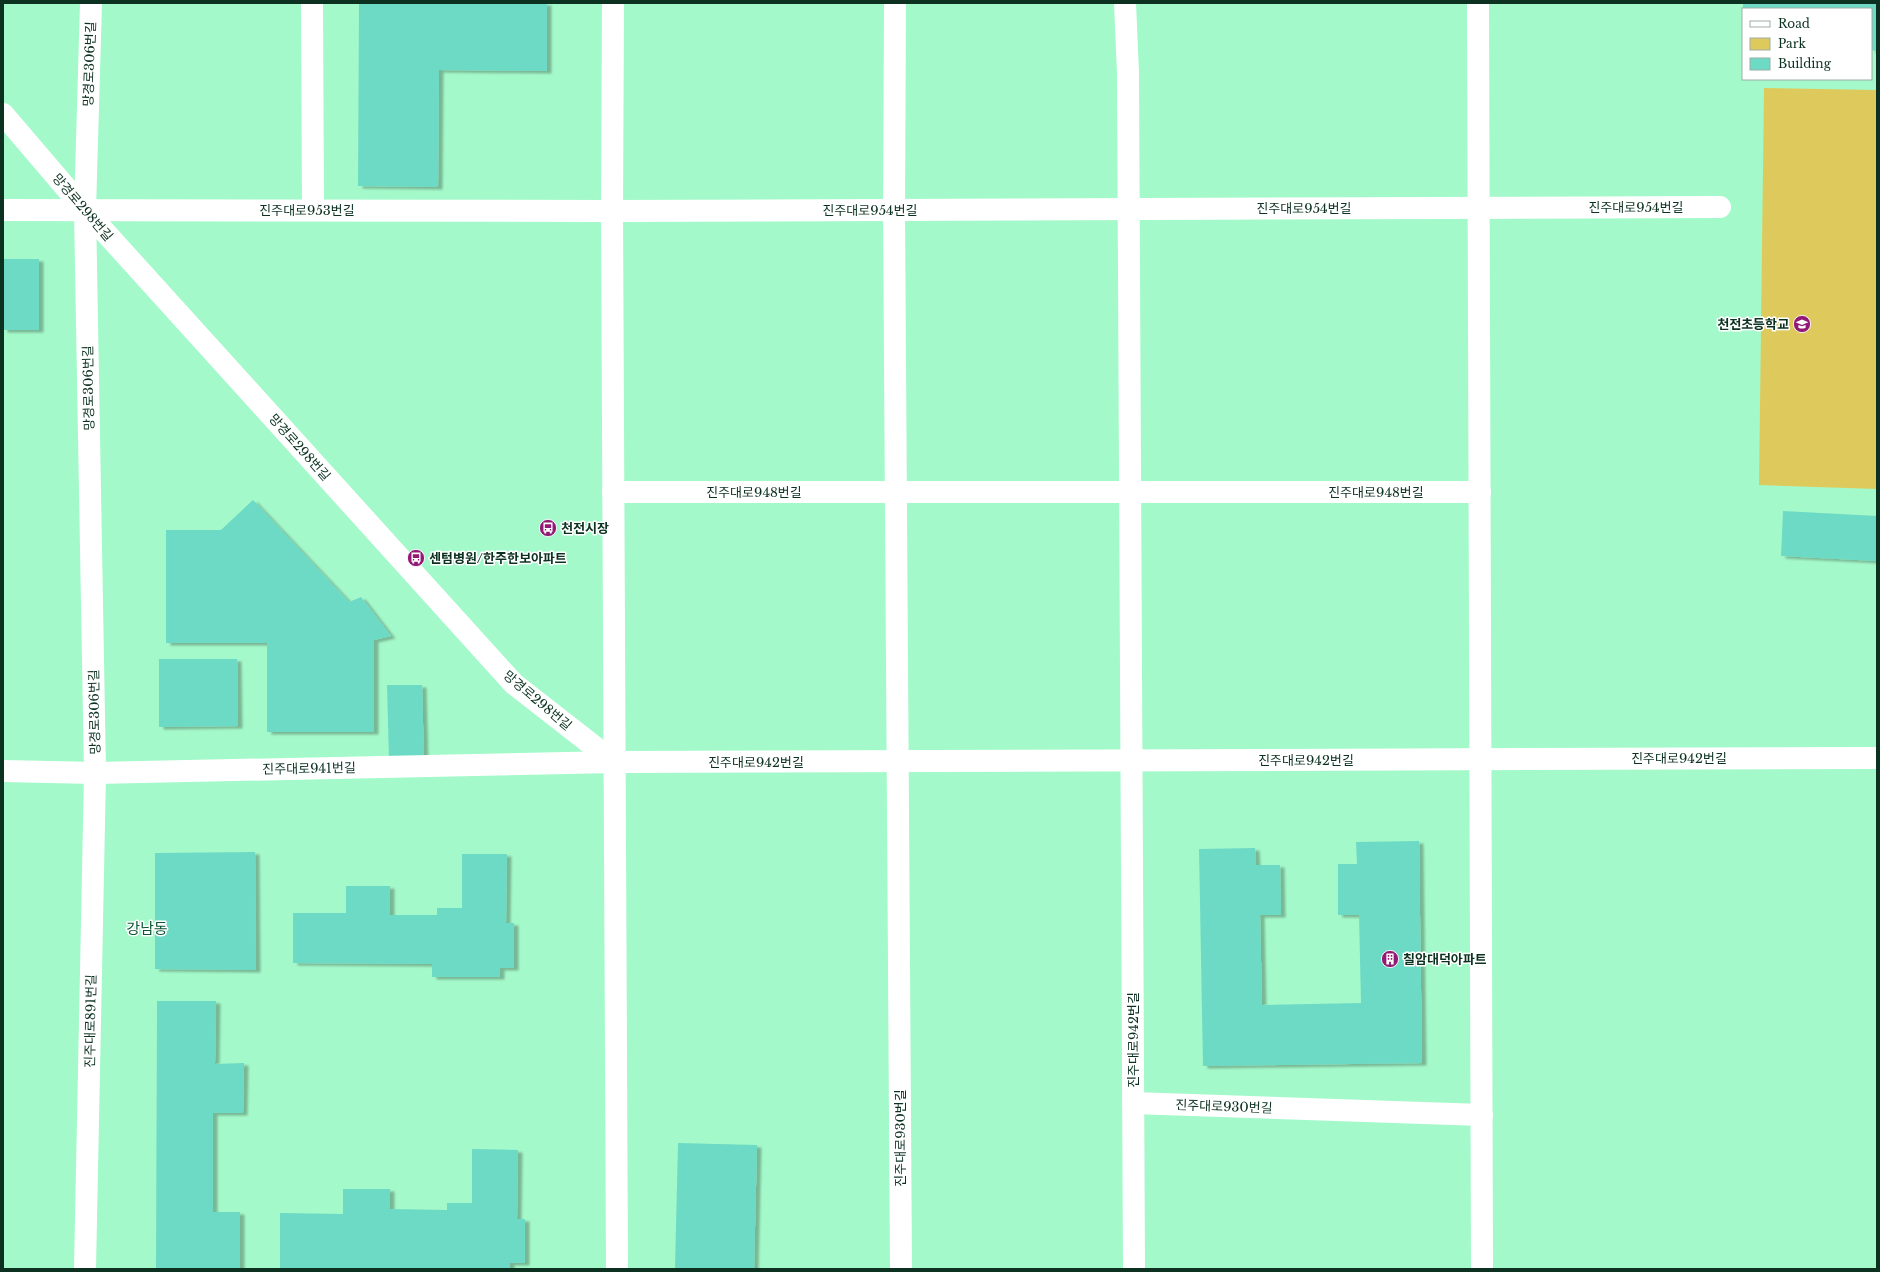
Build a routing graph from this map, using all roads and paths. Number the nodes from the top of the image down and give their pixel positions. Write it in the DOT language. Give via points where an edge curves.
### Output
graph roads {
  1 [pos="91,3"];
  2 [pos="312,3"];
  3 [pos="613,3"];
  4 [pos="895,3"];
  5 [pos="1125,3"];
  6 [pos="1478,3"];
  7 [pos="3,114"];
  8 [pos="1720,207"];
  9 [pos="1479,208"];
  10 [pos="1129,209"];
  11 [pos="3,210"];
  12 [pos="84,210"];
  13 [pos="313,210"];
  14 [pos="894,210"];
  15 [pos="612,211"];
  16 [pos="613,492"];
  17 [pos="895,492"];
  18 [pos="1130,492"];
  19 [pos="1480,492"];
  20 [pos="1877,758"];
  21 [pos="1480,759"];
  22 [pos="1132,760"];
  23 [pos="898,761"];
  24 [pos="614,762"];
  25 [pos="3,771"];
  26 [pos="95,773"];
  27 [pos="1133,1103"];
  28 [pos="1482,1115"];
  29 [pos="85,1269"];
  30 [pos="617,1269"];
  31 [pos="901,1269"];
  32 [pos="1134,1269"];
  33 [pos="1482,1269"];
  1 -- 12 [label="street, 망경로306번길"];
  2 -- 13 [label="street"];
  3 -- 15 [label="street"];
  4 -- 14 [label="street"];
  5 -- 10 [label="street"];
  6 -- 9 [label="street"];
  7 -- 12 [label="street, 망경로298번길"];
  8 -- 9 [label="street, 진주대로954번길"];
  9 -- 10 [label="street, 진주대로954번길"];
  9 -- 19 [label="street"];
  10 -- 14 [label="street, 진주대로954번길"];
  10 -- 18 [label="street"];
  11 -- 12 [label="street, 진주대로953번길"];
  12 -- 13 [label="street, 진주대로953번길"];
  12 -- 24 [label="street, 망경로298번길" via="514,684"];
  12 -- 26 [label="street, 망경로306번길"];
  13 -- 15 [label="street, 진주대로953번길"];
  14 -- 15 [label="street, 진주대로954번길"];
  14 -- 17 [label="street"];
  15 -- 16 [label="street"];
  16 -- 17 [label="street, 진주대로948번길"];
  16 -- 24 [label="street"];
  17 -- 18 [label="street, 진주대로948번길"];
  17 -- 23 [label="street"];
  18 -- 19 [label="street, 진주대로948번길"];
  18 -- 22 [label="street, 진주대로942번길"];
  19 -- 21 [label="street"];
  20 -- 21 [label="street, 진주대로942번길"];
  21 -- 22 [label="street, 진주대로942번길"];
  21 -- 28 [label="street"];
  22 -- 23 [label="street, 진주대로942번길"];
  22 -- 27 [label="street, 진주대로942번길"];
  23 -- 24 [label="street, 진주대로942번길"];
  23 -- 31 [label="street, 진주대로930번길"];
  24 -- 26 [label="street, 진주대로941번길"];
  24 -- 30 [label="street"];
  25 -- 26 [label="street, 진주대로941번길"];
  26 -- 29 [label="street, 진주대로891번길"];
  27 -- 28 [label="street, 진주대로930번길"];
  27 -- 32 [label="street"];
  28 -- 33 [label="street"];
}
